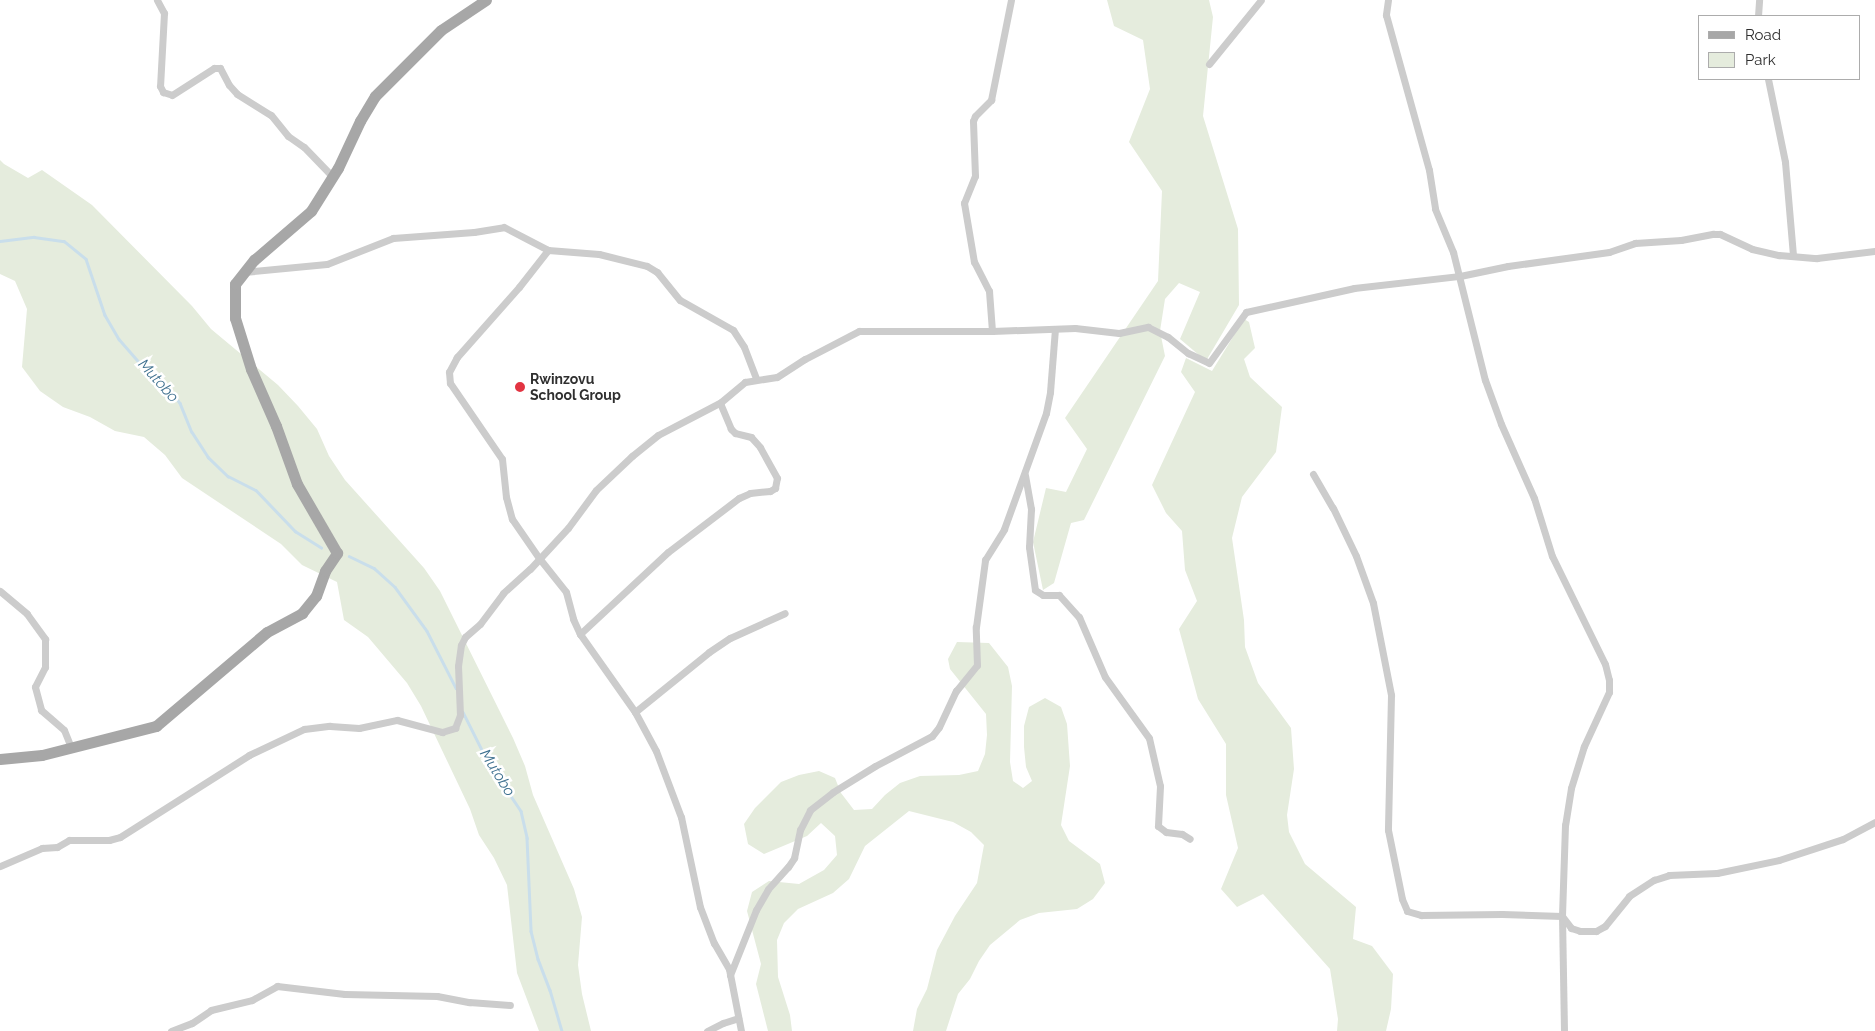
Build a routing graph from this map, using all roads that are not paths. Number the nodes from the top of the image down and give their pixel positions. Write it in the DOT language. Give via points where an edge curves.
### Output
graph roads {
  1 [pos="157,0"];
  2 [pos="486,0"];
  3 [pos="1011,0"];
  4 [pos="1261,0"];
  5 [pos="1388,0"];
  6 [pos="1758,0"];
  7 [pos="1758,15"];
  8 [pos="1209,64"];
  9 [pos="1768,80"];
  10 [pos="333,177"];
  11 [pos="548,250"];
  12 [pos="1875,251"];
  13 [pos="1793,256"];
  14 [pos="244,272"];
  15 [pos="1460,276"];
  16 [pos="1055,329"];
  17 [pos="992,331"];
  18 [pos="756,379"];
  19 [pos="720,403"];
  20 [pos="1025,472"];
  21 [pos="1313,474"];
  22 [pos="539,558"];
  23 [pos="0,591"];
  24 [pos="785,613"];
  25 [pos="580,634"];
  26 [pos="635,712"];
  27 [pos="71,747"];
  28 [pos="0,760"];
  29 [pos="1875,822"];
  30 [pos="1190,839"];
  31 [pos="0,866"];
  32 [pos="1562,916"];
  33 [pos="730,975"];
  34 [pos="510,1005"];
  35 [pos="738,1018"];
  36 [pos="171,1031"];
  37 [pos="707,1031"];
  38 [pos="741,1031"];
  39 [pos="1564,1031"];
  1 -- 10 [label="street" via="164,13 160,86 163,92 172,95 181,86 214,68 220,68 237,94 271,115 288,136 304,147"];
  2 -- 10 [label="main road" via="442,30 375,96"];
  3 -- 17 [label="street" via="991,100 973,121 975,176 964,203 974,262 989,291"];
  4 -- 8 [label="street"];
  5 -- 15 [label="street" via="1386,15 1429,170 1435,209 1448,236"];
  6 -- 7 [label="street"];
  9 -- 13 [label="street" via="1785,162"];
  10 -- 14 [label="main road" via="311,211"];
  11 -- 14 [label="street" via="504,227 393,238 328,264"];
  11 -- 18 [label="street" via="599,254 647,266 657,272 680,300 732,330 744,347"];
  11 -- 22 [label="street" via="457,357 449,372 454,392 498,451 504,467 510,514"];
  12 -- 13 [label="street" via="1817,258"];
  13 -- 15 [label="street" via="1766,253 1713,234 1635,243 1609,252"];
  14 -- 27 [label="main road" via="235,284 234,295 236,318 251,370 297,484 337,553 308,607 267,632 163,722 148,729"];
  15 -- 16 [label="street" via="1354,288 1246,312 1209,363 1148,327 1119,333"];
  15 -- 32 [label="street" via="1485,380 1501,424 1534,498 1552,556 1610,680 1609,692 1584,746 1571,788 1564,825"];
  16 -- 17 [label="street"];
  16 -- 20 [label="street" via="1047,406"];
  17 -- 18 [label="street" via="859,331 777,377"];
  18 -- 19 [label="street" via="745,382"];
  19 -- 22 [label="street" via="658,435 632,456 596,490 568,528"];
  19 -- 25 [label="street" via="730,429 750,437 760,447 777,478 775,488 739,498 668,552"];
  20 -- 30 [label="street" via="1031,509 1029,547 1035,590 1042,595 1059,595 1079,617 1105,677 1149,738 1160,786 1158,826 1166,832 1182,834"];
  20 -- 33 [label="street" via="1004,530 985,560 976,627 977,665 956,691 932,736 875,766 810,810 800,830 794,858 768,889 756,910"];
  21 -- 32 [label="street" via="1356,556 1373,603 1391,695 1388,830 1403,906 1413,915"];
  22 -- 25 [label="street" via="566,592"];
  22 -- 31 [label="street" via="503,593 461,645 457,682 460,716 455,728 442,732 397,720 359,728 330,726 304,729 250,755 120,838 69,840"];
  23 -- 27 [label="street" via="27,614 45,638 45,667 35,687 41,710 64,730"];
  24 -- 26 [label="street" via="723,642"];
  25 -- 26 [label="street"];
  26 -- 33 [label="street" via="670,783 681,817 700,907"];
  27 -- 28 [label="main road" via="42,755"];
  29 -- 32 [label="street" via="1843,839 1779,860 1717,873 1669,875 1654,880 1629,896 1605,926 1596,931 1571,928"];
  32 -- 39 [label="street"];
  33 -- 35 [label="street"];
  34 -- 36 [label="street" via="437,996 345,994 277,986 252,1000 211,1010 192,1023"];
  35 -- 37 [label="street"];
  35 -- 38 [label="street"];
}
